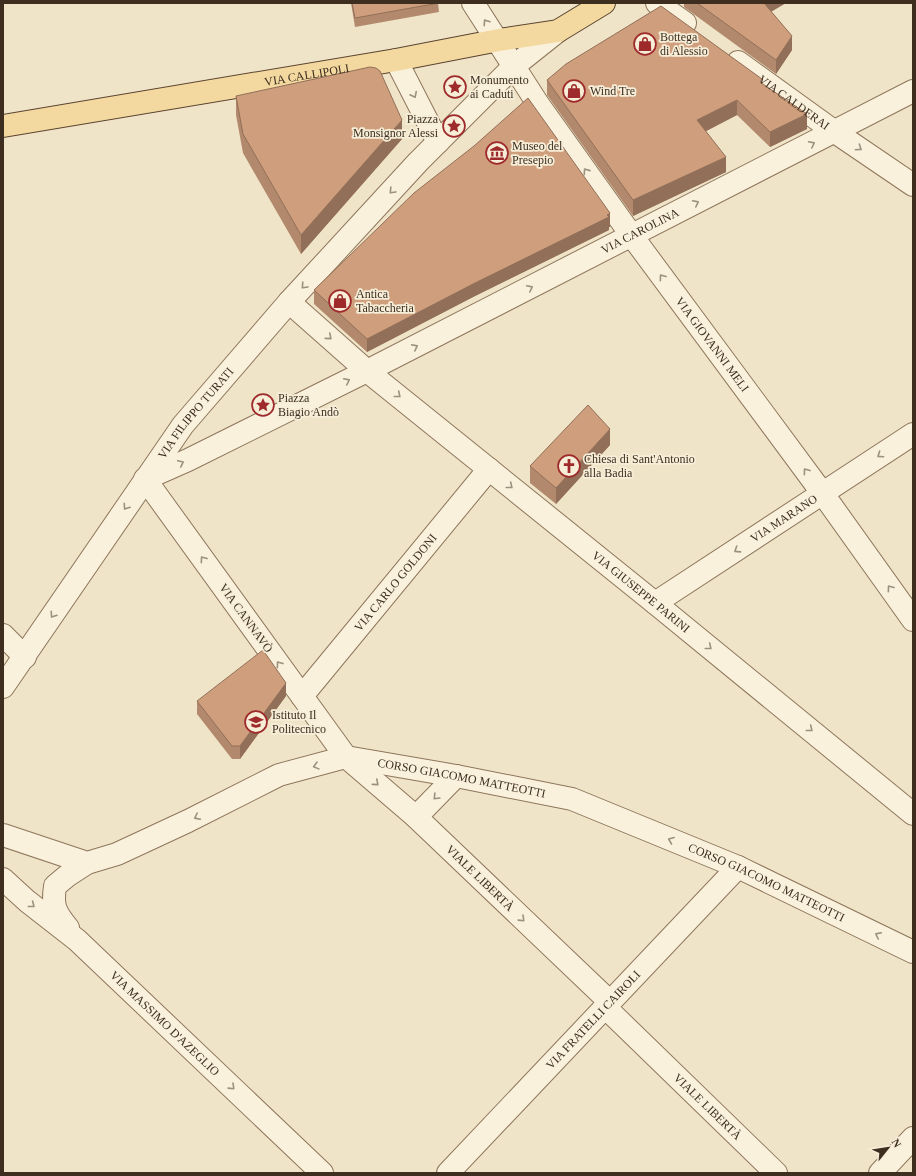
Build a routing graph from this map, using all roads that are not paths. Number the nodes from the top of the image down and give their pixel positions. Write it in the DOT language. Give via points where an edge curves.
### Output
graph roads {
  1 [pos="473,3"];
  2 [pos="604,3"];
  3 [pos="656,3"];
  4 [pos="558,31"];
  5 [pos="701,35"];
  6 [pos="498,40"];
  7 [pos="720,49"];
  8 [pos="396,60"];
  9 [pos="514,66"];
  10 [pos="913,91"];
  11 [pos="3,126"];
  12 [pos="835,132"];
  13 [pos="438,142"];
  14 [pos="913,185"];
  15 [pos="632,236"];
  16 [pos="289,302"];
  17 [pos="368,371"];
  18 [pos="913,434"];
  19 [pos="489,468"];
  20 [pos="145,479"];
  21 [pos="823,494"];
  22 [pos="655,603"];
  23 [pos="913,620"];
  24 [pos="3,635"];
  25 [pos="25,657"];
  26 [pos="3,688"];
  27 [pos="302,696"];
  28 [pos="346,757"];
  29 [pos="456,776"];
  30 [pos="913,814"];
  31 [pos="416,817"];
  32 [pos="3,835"];
  33 [pos="87,863"];
  34 [pos="738,867"];
  35 [pos="3,879"];
  36 [pos="77,940"];
  37 [pos="913,952"];
  38 [pos="607,1005"];
  39 [pos="913,1138"];
  40 [pos="322,1173"];
  41 [pos="448,1173"];
  42 [pos="776,1173"];
  43 [pos="880,1173"];
  6 -- 1 [label="street, VIA GIOVANNI MELI, one-way"];
  2 -- 4 [label="main road, VIA CALLIPOLI"];
  3 -- 5 [label="street"];
  4 -- 6 [label="main road, VIA CALLIPOLI"];
  4 -- 9 [label="street, VIA FILIPPO TURATI"];
  6 -- 8 [label="main road, VIA CALLIPOLI"];
  6 -- 9 [label="street, VIA GIOVANNI MELI"];
  7 -- 12 [label="street, VIA CALDERAI"];
  8 -- 11 [label="main road, VIA CALLIPOLI"];
  8 -- 13 [label="street, one-way"];
  9 -- 13 [label="street, VIA FILIPPO TURATI"];
  15 -- 9 [label="street, VIA GIOVANNI MELI, one-way"];
  10 -- 12 [label="street, VIA CAROLINA"];
  12 -- 14 [label="street, VIA CALDERAI, one-way"];
  15 -- 12 [label="street, VIA CAROLINA, one-way"];
  13 -- 16 [label="street, VIA FILIPPO TURATI, one-way"];
  17 -- 15 [label="street, VIA CAROLINA, one-way"];
  21 -- 15 [label="street, VIA GIOVANNI MELI, one-way"];
  16 -- 17 [label="street, VIA GIUSEPPE PARINI, one-way"];
  16 -- 20 [label="street, VIA FILIPPO TURATI" via="184,425"];
  17 -- 19 [label="street, VIA GIUSEPPE PARINI, one-way"];
  20 -- 17 [label="street, VIA CAROLINA, one-way"];
  18 -- 21 [label="street, VIA MARANO, one-way"];
  19 -- 22 [label="street, VIA GIUSEPPE PARINI, one-way"];
  19 -- 27 [label="street, VIA CARLO GOLDONI"];
  20 -- 25 [label="street, VIA FILIPPO TURATI, one-way"];
  27 -- 20 [label="street, VIA CANNAVÒ, one-way"];
  21 -- 22 [label="street, VIA MARANO, one-way"];
  23 -- 21 [label="street, VIA GIOVANNI MELI, one-way"];
  22 -- 30 [label="street, VIA GIUSEPPE PARINI, one-way"];
  24 -- 25 [label="street"];
  25 -- 26 [label="street, VIA FILIPPO TURATI"];
  27 -- 28 [label="street, VIA CANNAVÒ"];
  28 -- 29 [label="street, CORSO GIACOMO MATTEOTTI"];
  28 -- 31 [label="street, VIALE LIBERTÀ, one-way"];
  28 -- 33 [label="street, CORSO GIACOMO MATTEOTTI, one-way" via="279,776 117,854"];
  29 -- 31 [label="street, one-way"];
  34 -- 29 [label="street, CORSO GIACOMO MATTEOTTI, one-way" via="572,799"];
  31 -- 38 [label="street, VIALE LIBERTÀ, one-way"];
  32 -- 33 [label="street"];
  33 -- 36 [label="street, CORSO GIACOMO MATTEOTTI" via="55,886 53,901 59,917"];
  37 -- 34 [label="street, CORSO GIACOMO MATTEOTTI, one-way"];
  34 -- 38 [label="street, VIA FRATELLI CAIROLI"];
  35 -- 36 [label="street, VIA MASSIMO D'AZEGLIO, one-way" via="27,902"];
  36 -- 40 [label="street, VIA MASSIMO D'AZEGLIO, one-way"];
  38 -- 41 [label="street, VIA FRATELLI CAIROLI"];
  38 -- 42 [label="street, VIALE LIBERTÀ"];
  39 -- 43 [label="street"];
}
